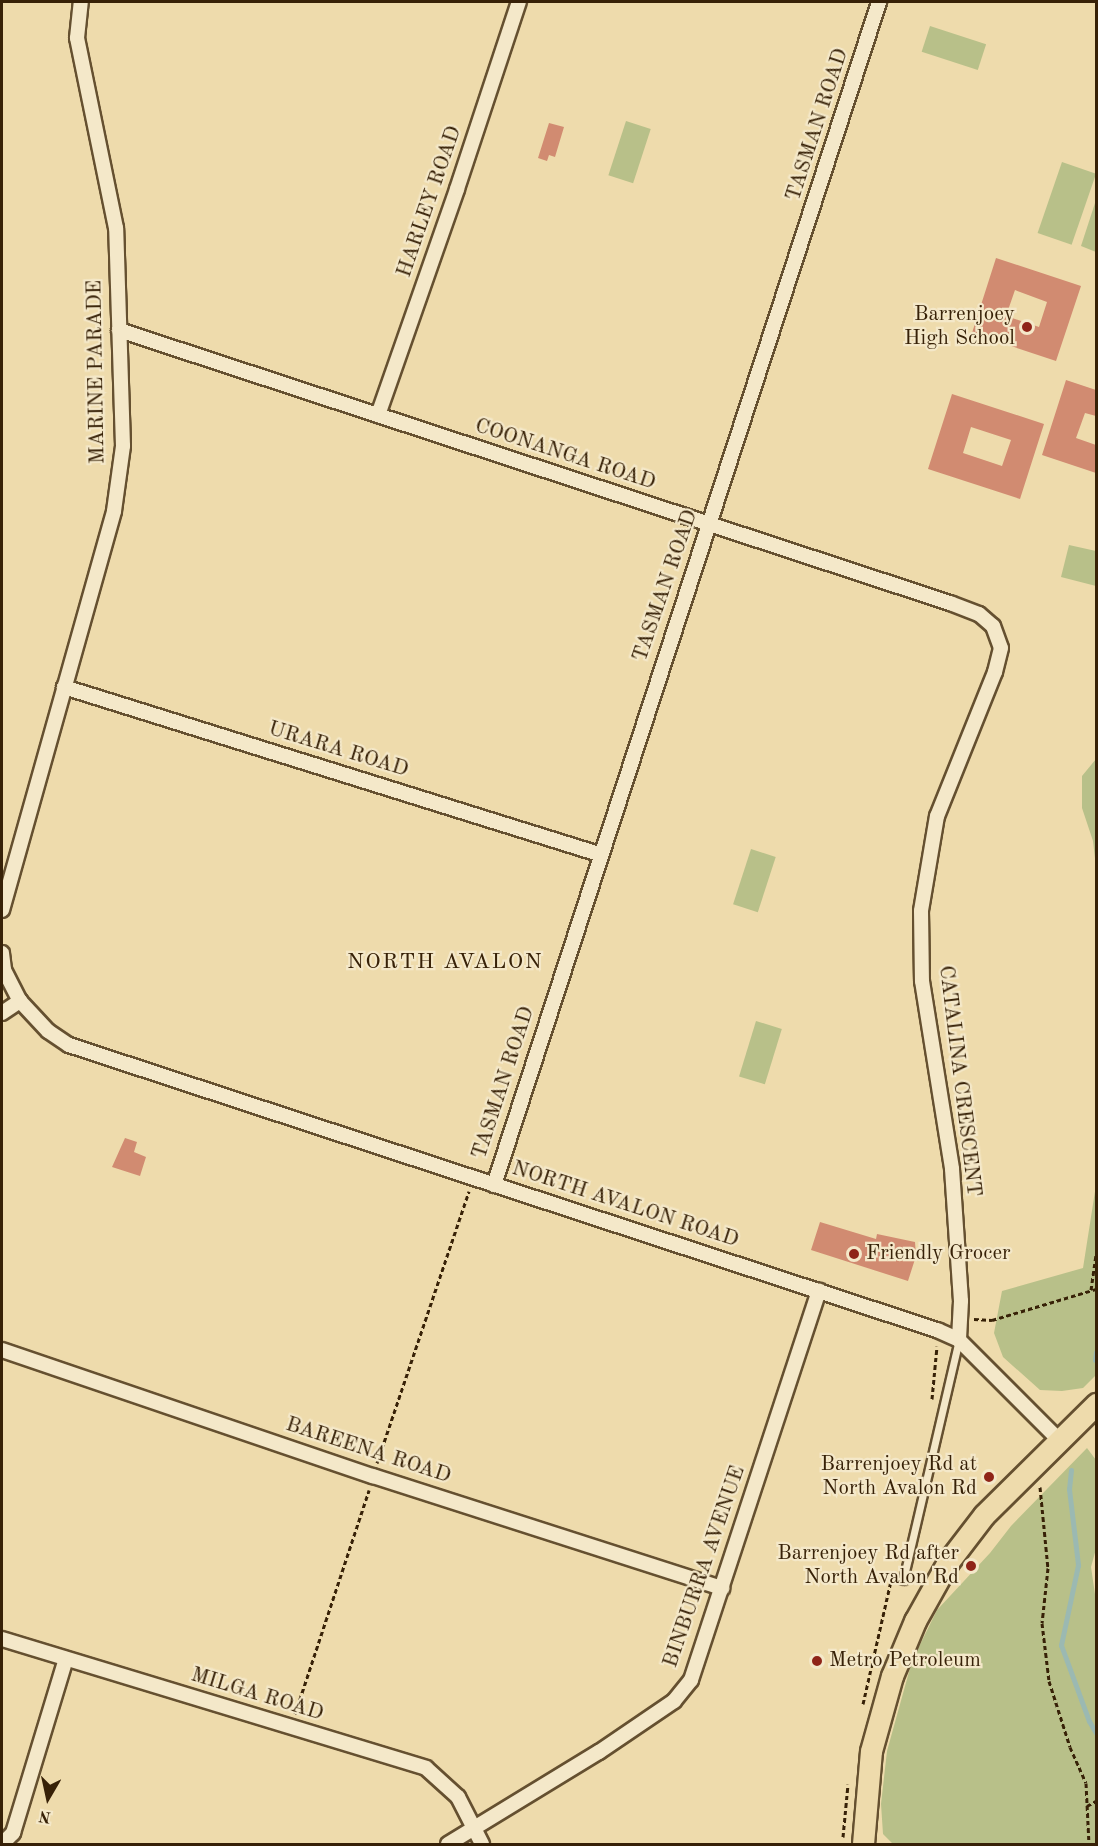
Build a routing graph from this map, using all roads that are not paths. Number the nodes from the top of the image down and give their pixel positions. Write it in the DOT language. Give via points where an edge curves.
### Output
graph roads {
  1 [pos="81,2"];
  2 [pos="519,2"];
  3 [pos="879,2"];
  4 [pos="119,330"];
  5 [pos="378,415"];
  6 [pos="710,525"];
  7 [pos="993,626"];
  8 [pos="64,687"];
  9 [pos="599,854"];
  10 [pos="2,910"];
  11 [pos="2,953"];
  12 [pos="20,1002"];
  13 [pos="2,1013"];
  14 [pos="494,1185"];
  15 [pos="819,1291"];
  16 [pos="959,1340"];
  17 [pos="2,1350"];
  18 [pos="1096,1404"];
  19 [pos="1058,1439"];
  20 [pos="903,1580"];
  21 [pos="722,1588"];
  22 [pos="2,1639"];
  23 [pos="66,1659"];
  24 [pos="473,1829"];
  25 [pos="2,1845"];
  26 [pos="448,1845"];
  27 [pos="482,1845"];
  28 [pos="863,1845"];
  1 -- 4 [label="street, MARINE PARADE" via="77,38 116,228"];
  2 -- 5 [label="street, HARLEY ROAD"];
  3 -- 6 [label="street, TASMAN ROAD"];
  4 -- 5 [label="street, COONANGA ROAD"];
  4 -- 8 [label="street, MARINE PARADE" via="123,446 114,511"];
  5 -- 6 [label="street, COONANGA ROAD"];
  6 -- 7 [label="street, COONANGA ROAD" via="950,603 979,614"];
  6 -- 9 [label="street, TASMAN ROAD"];
  7 -- 16 [label="street, CATALINA CRESCENT" via="1000,648 995,672 937,816 921,911 922,981 952,1169"];
  8 -- 9 [label="street, URARA ROAD"];
  8 -- 10 [label="street, MARINE PARADE"];
  9 -- 14 [label="street, TASMAN ROAD"];
  11 -- 12 [label="street" via="4,970"];
  12 -- 13 [label="street"];
  12 -- 14 [label="street, NORTH AVALON ROAD" via="48,1031 69,1045"];
  14 -- 15 [label="street, NORTH AVALON ROAD"];
  15 -- 16 [label="street, NORTH AVALON ROAD"];
  15 -- 21 [label="street, BINBURRA AVENUE"];
  16 -- 19 [label="street, NORTH AVALON ROAD"];
  16 -- 20 [label="lane"];
  17 -- 21 [label="street, BAREENA ROAD" via="373,1476"];
  18 -- 19 [label="main road"];
  19 -- 28 [label="main road" via="984,1515 948,1562 915,1621 892,1676 871,1751"];
  21 -- 24 [label="street, BINBURRA AVENUE" via="691,1680 674,1701"];
  22 -- 23 [label="street, MILGA ROAD"];
  23 -- 24 [label="street, MILGA ROAD" via="426,1768 458,1797"];
  23 -- 25 [label="street" via="13,1833"];
  24 -- 26 [label="street, BINBURRA AVENUE"];
  24 -- 27 [label="street, MILGA ROAD"];
}
